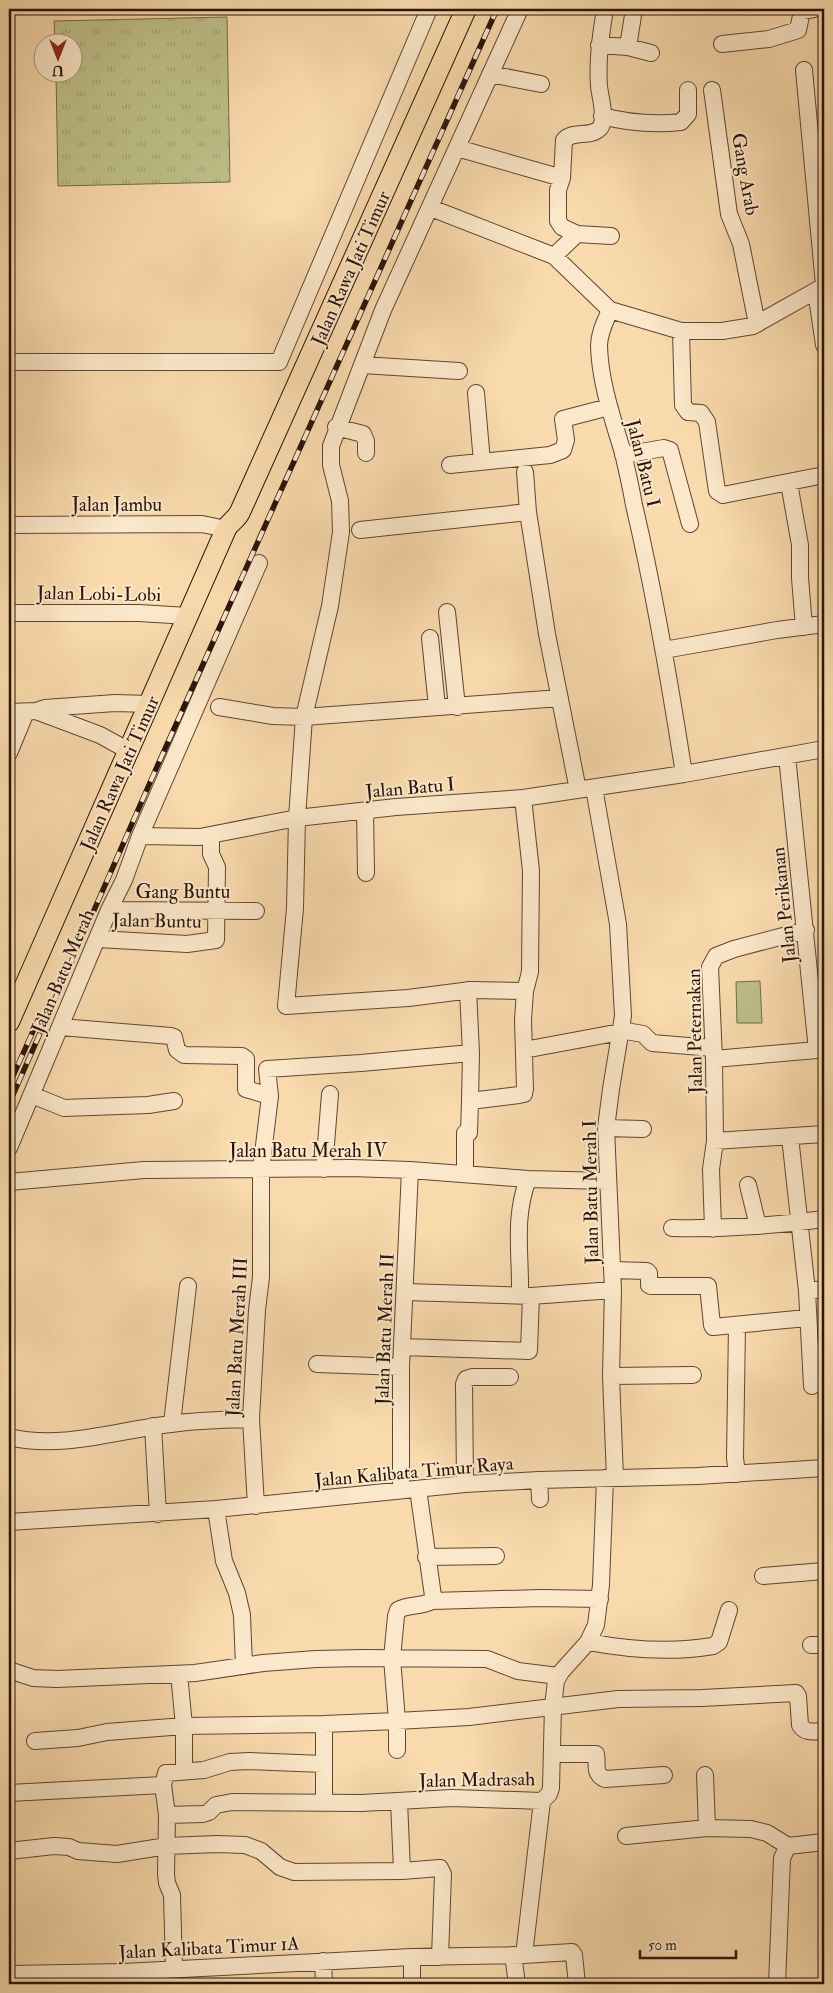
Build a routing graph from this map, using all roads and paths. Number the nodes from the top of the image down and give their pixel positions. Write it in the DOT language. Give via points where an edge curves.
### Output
graph roads {
  1 [pos="429,9"];
  2 [pos="454,9"];
  3 [pos="466,9"];
  4 [pos="520,9"];
  5 [pos="605,9"];
  6 [pos="634,9"];
  7 [pos="814,9"];
  8 [pos="722,44"];
  9 [pos="599,46"];
  10 [pos="628,47"];
  11 [pos="652,53"];
  12 [pos="804,70"];
  13 [pos="490,74"];
  14 [pos="541,84"];
  15 [pos="688,90"];
  16 [pos="712,90"];
  17 [pos="602,116"];
  18 [pos="456,148"];
  19 [pos="562,178"];
  20 [pos="431,208"];
  21 [pos="577,234"];
  22 [pos="611,236"];
  23 [pos="554,256"];
  24 [pos="822,287"];
  25 [pos="610,310"];
  26 [pos="757,324"];
  27 [pos="681,331"];
  28 [pos="824,345"];
  29 [pos="9,362"];
  30 [pos="362,365"];
  31 [pos="459,371"];
  32 [pos="476,393"];
  33 [pos="609,407"];
  34 [pos="336,427"];
  35 [pos="366,453"];
  36 [pos="623,456"];
  37 [pos="482,462"];
  38 [pos="450,465"];
  39 [pos="525,472"];
  40 [pos="824,475"];
  41 [pos="789,483"];
  42 [pos="528,512"];
  43 [pos="690,524"];
  44 [pos="9,525"];
  45 [pos="227,526"];
  46 [pos="360,530"];
  47 [pos="259,563"];
  48 [pos="9,612"];
  49 [pos="447,612"];
  50 [pos="188,616"];
  51 [pos="824,624"];
  52 [pos="804,627"];
  53 [pos="430,638"];
  54 [pos="664,650"];
  55 [pos="560,698"];
  56 [pos="150,704"];
  57 [pos="219,707"];
  58 [pos="437,707"];
  59 [pos="457,707"];
  60 [pos="31,711"];
  61 [pos="9,712"];
  62 [pos="304,717"];
  63 [pos="824,750"];
  64 [pos="129,751"];
  65 [pos="9,753"];
  66 [pos="787,756"];
  67 [pos="684,774"];
  68 [pos="586,789"];
  69 [pos="523,798"];
  70 [pos="365,811"];
  71 [pos="297,818"];
  72 [pos="211,835"];
  73 [pos="140,836"];
  74 [pos="366,873"];
  75 [pos="109,910"];
  76 [pos="256,911"];
  77 [pos="217,912"];
  78 [pos="806,930"];
  79 [pos="98,939"];
  80 [pos="468,990"];
  81 [pos="525,991"];
  82 [pos="9,1022"];
  83 [pos="60,1027"];
  84 [pos="621,1032"];
  85 [pos="524,1050"];
  86 [pos="821,1050"];
  87 [pos="470,1054"];
  88 [pos="714,1054"];
  89 [pos="330,1094"];
  90 [pos="32,1095"];
  91 [pos="270,1096"];
  92 [pos="174,1101"];
  93 [pos="470,1101"];
  94 [pos="606,1128"];
  95 [pos="643,1129"];
  96 [pos="824,1134"];
  97 [pos="790,1137"];
  98 [pos="715,1142"];
  99 [pos="9,1148"];
  100 [pos="324,1169"];
  101 [pos="261,1170"];
  102 [pos="410,1170"];
  103 [pos="465,1174"];
  104 [pos="528,1179"];
  105 [pos="608,1181"];
  106 [pos="9,1182"];
  107 [pos="748,1185"];
  108 [pos="824,1219"];
  109 [pos="799,1222"];
  110 [pos="758,1226"];
  111 [pos="672,1228"];
  112 [pos="712,1229"];
  113 [pos="612,1270"];
  114 [pos="188,1286"];
  115 [pos="824,1289"];
  116 [pos="613,1290"];
  117 [pos="806,1291"];
  118 [pos="406,1292"];
  119 [pos="525,1296"];
  120 [pos="807,1318"];
  121 [pos="736,1325"];
  122 [pos="402,1348"];
  123 [pos="317,1364"];
  124 [pos="400,1367"];
  125 [pos="611,1376"];
  126 [pos="693,1376"];
  127 [pos="510,1377"];
  128 [pos="812,1386"];
  129 [pos="251,1418"];
  130 [pos="172,1423"];
  131 [pos="152,1426"];
  132 [pos="9,1437"];
  133 [pos="824,1468"];
  134 [pos="737,1474"];
  135 [pos="610,1478"];
  136 [pos="539,1480"];
  137 [pos="465,1484"];
  138 [pos="418,1489"];
  139 [pos="401,1490"];
  140 [pos="540,1499"];
  141 [pos="256,1506"];
  142 [pos="216,1509"];
  143 [pos="158,1514"];
  144 [pos="9,1522"];
  145 [pos="496,1556"];
  146 [pos="426,1557"];
  147 [pos="824,1571"];
  148 [pos="763,1576"];
  149 [pos="600,1599"];
  150 [pos="432,1602"];
  151 [pos="729,1610"];
  152 [pos="588,1642"];
  153 [pos="392,1658"];
  154 [pos="244,1666"];
  155 [pos="9,1670"];
  156 [pos="179,1674"];
  157 [pos="558,1676"];
  158 [pos="553,1706"];
  159 [pos="397,1721"];
  160 [pos="324,1724"];
  161 [pos="184,1726"];
  162 [pos="824,1731"];
  163 [pos="35,1741"];
  164 [pos="397,1750"];
  165 [pos="552,1754"];
  166 [pos="323,1764"];
  167 [pos="184,1771"];
  168 [pos="664,1775"];
  169 [pos="705,1775"];
  170 [pos="163,1786"];
  171 [pos="9,1793"];
  172 [pos="399,1801"];
  173 [pos="542,1801"];
  174 [pos="324,1804"];
  175 [pos="167,1815"];
  176 [pos="707,1828"];
  177 [pos="626,1836"];
  178 [pos="824,1842"];
  179 [pos="167,1846"];
  180 [pos="788,1846"];
  181 [pos="9,1851"];
  182 [pos="402,1871"];
  183 [pos="519,1955"];
  184 [pos="412,1957"];
  185 [pos="440,1957"];
  186 [pos="323,1961"];
  187 [pos="174,1968"];
  188 [pos="9,1974"];
  189 [pos="125,1978"];
  190 [pos="324,1984"];
  191 [pos="412,1984"];
  192 [pos="517,1984"];
  193 [pos="577,1984"];
  194 [pos="777,1984"];
  1 -- 29 [label="street" via="279,362"];
  2 -- 45 [label="main road, Jalan Rawa Jati Timur" via="227,516"];
  3 -- 45 [label="main road, Jalan Rawa Jati Timur" via="240,512 236,520"];
  4 -- 13 [label="street"];
  5 -- 9 [label="street"];
  6 -- 10 [label="street"];
  7 -- 8 [label="street" via="802,11 798,30 768,39"];
  9 -- 10 [label="street"];
  9 -- 17 [label="street"];
  10 -- 11 [label="street"];
  12 -- 24 [label="street"];
  13 -- 14 [label="street"];
  13 -- 18 [label="street"];
  15 -- 17 [label="street" via="688,114 681,122 638,123"];
  16 -- 26 [label="street, Gang Arab" via="729,214 741,244"];
  17 -- 19 [label="street" via="602,125 597,130 568,136 564,140"];
  18 -- 19 [label="street"];
  18 -- 20 [label="street"];
  19 -- 21 [label="street" via="558,190 558,221 562,227"];
  20 -- 23 [label="street"];
  20 -- 30 [label="street" via="383,310"];
  21 -- 22 [label="street"];
  21 -- 23 [label="street"];
  23 -- 25 [label="street"];
  24 -- 26 [label="street"];
  24 -- 28 [label="street"];
  25 -- 27 [label="street"];
  25 -- 33 [label="street, Jalan Batu I" via="601,330 599,345"];
  26 -- 27 [label="street" via="722,331"];
  27 -- 41 [label="street" via="683,405 688,412 701,414 707,422 717,491 723,495"];
  30 -- 31 [label="street"];
  30 -- 34 [label="street"];
  32 -- 37 [label="street"];
  33 -- 36 [label="street, Jalan Batu I"];
  33 -- 37 [label="street" via="563,419 566,440 563,450 550,455"];
  34 -- 35 [label="street" via="363,434"];
  34 -- 62 [label="street" via="330,446 340,501 341,532 330,606"];
  36 -- 43 [label="street" via="664,448 670,450"];
  36 -- 54 [label="street, Jalan Batu I"];
  37 -- 38 [label="street"];
  39 -- 42 [label="street, Jalan Batu Merah I"];
  40 -- 41 [label="street"];
  41 -- 52 [label="street" via="800,545"];
  42 -- 46 [label="street"];
  42 -- 55 [label="street, Jalan Batu Merah I"];
  44 -- 45 [label="street, Jalan Jambu"];
  45 -- 50 [label="main road, Jalan Rawa Jati Timur"];
  47 -- 73 [label="street, Jalan Batu Merah"];
  48 -- 50 [label="street, Jalan Lobi-Lobi"];
  49 -- 59 [label="street"];
  50 -- 56 [label="main road, Jalan Rawa Jati Timur"];
  51 -- 52 [label="street"];
  52 -- 54 [label="street"];
  53 -- 58 [label="street"];
  54 -- 67 [label="street, Jalan Batu I"];
  55 -- 59 [label="street"];
  55 -- 68 [label="street, Jalan Batu Merah I"];
  56 -- 60 [label="street" via="115,703"];
  56 -- 64 [label="main road, Jalan Rawa Jati Timur"];
  57 -- 62 [label="street" via="273,716"];
  58 -- 59 [label="street"];
  58 -- 62 [label="street"];
  60 -- 61 [label="street"];
  60 -- 64 [label="street" via="100,735"];
  60 -- 65 [label="street"];
  62 -- 71 [label="street"];
  63 -- 66 [label="street, Jalan Batu I"];
  64 -- 82 [label="main road, Jalan Rawa Jati Timur"];
  66 -- 67 [label="street, Jalan Batu I"];
  66 -- 78 [label="street, Jalan Perikanan"];
  67 -- 68 [label="street, Jalan Batu I"];
  68 -- 69 [label="street, Jalan Batu I"];
  68 -- 84 [label="street, Jalan Batu Merah I" via="618,924 624,1016"];
  69 -- 70 [label="street, Jalan Batu I"];
  69 -- 81 [label="street" via="531,870 530,972"];
  70 -- 71 [label="street, Jalan Batu I"];
  70 -- 74 [label="street"];
  71 -- 72 [label="street, Jalan Batu I"];
  71 -- 80 [label="street" via="295,908 286,1006 408,998"];
  72 -- 73 [label="street, Jalan Batu I"];
  72 -- 77 [label="street" via="211,854 217,867"];
  73 -- 75 [label="street, Jalan Batu Merah"];
  75 -- 77 [label="street, Gang Buntu"];
  75 -- 79 [label="street, Jalan Batu Merah"];
  76 -- 77 [label="street, Gang Buntu"];
  77 -- 79 [label="street, Jalan Buntu" via="216,940 187,944"];
  78 -- 86 [label="street, Jalan Perikanan"];
  78 -- 88 [label="street, Jalan Peternakan" via="716,956 710,967"];
  79 -- 83 [label="street, Jalan Batu Merah"];
  80 -- 81 [label="street"];
  80 -- 87 [label="street"];
  81 -- 85 [label="street"];
  83 -- 90 [label="street, Jalan Batu Merah"];
  83 -- 91 [label="street" via="171,1036 177,1050 184,1055 242,1056 246,1059 246,1089"];
  84 -- 85 [label="street, Jalan Perikanan"];
  84 -- 88 [label="street, Jalan Perikanan" via="638,1032 652,1043"];
  84 -- 94 [label="street, Jalan Batu Merah I"];
  85 -- 93 [label="street" via="524,1094"];
  86 -- 88 [label="street, Jalan Perikanan"];
  87 -- 91 [label="street, Jalan Batu Merah III" via="267,1069"];
  87 -- 93 [label="street"];
  88 -- 98 [label="street, Jalan Peternakan"];
  89 -- 100 [label="street"];
  90 -- 92 [label="street" via="64,1108"];
  90 -- 99 [label="street, Jalan Batu Merah"];
  91 -- 101 [label="street, Jalan Batu Merah III"];
  93 -- 103 [label="street" via="470,1132 465,1133"];
  94 -- 95 [label="street"];
  94 -- 105 [label="street, Jalan Batu Merah I"];
  96 -- 97 [label="street"];
  97 -- 98 [label="street"];
  97 -- 109 [label="street"];
  98 -- 112 [label="street, Jalan Peternakan" via="711,1169"];
  100 -- 101 [label="street, Jalan Batu Merah IV"];
  100 -- 102 [label="street, Jalan Batu Merah IV"];
  101 -- 106 [label="street, Jalan Batu Merah IV" via="144,1170"];
  101 -- 129 [label="street, Jalan Batu Merah III" via="260,1277"];
  102 -- 103 [label="street, Jalan Batu Merah IV"];
  102 -- 118 [label="street, Jalan Batu Merah II"];
  103 -- 104 [label="street, Jalan Batu Merah IV"];
  104 -- 105 [label="street, Jalan Batu Merah IV"];
  104 -- 119 [label="street" via="521,1197 518,1224"];
  105 -- 113 [label="street, Jalan Batu Merah I"];
  107 -- 110 [label="street"];
  108 -- 109 [label="street"];
  109 -- 110 [label="street"];
  109 -- 117 [label="street"];
  110 -- 112 [label="street"];
  111 -- 112 [label="street"];
  113 -- 116 [label="street, Jalan Batu Merah I"];
  113 -- 121 [label="street" via="647,1271 651,1286 708,1286 712,1326"];
  114 -- 130 [label="street"];
  115 -- 117 [label="street"];
  116 -- 119 [label="street"];
  116 -- 125 [label="street, Jalan Batu Merah I"];
  117 -- 120 [label="street"];
  118 -- 119 [label="street"];
  118 -- 122 [label="street, Jalan Batu Merah II"];
  119 -- 122 [label="street" via="529,1351"];
  120 -- 121 [label="street"];
  120 -- 128 [label="street"];
  121 -- 134 [label="street"];
  122 -- 124 [label="street, Jalan Batu Merah II"];
  123 -- 124 [label="street"];
  124 -- 139 [label="street, Jalan Batu Merah II"];
  125 -- 126 [label="street"];
  125 -- 135 [label="street, Jalan Batu Merah I"];
  127 -- 137 [label="street" via="466,1379"];
  129 -- 130 [label="street"];
  129 -- 141 [label="street, Jalan Batu Merah III"];
  130 -- 131 [label="street"];
  131 -- 132 [label="street" via="64,1440 36,1441"];
  131 -- 143 [label="street"];
  133 -- 134 [label="street, Jalan Kalibata Timur Raya"];
  134 -- 135 [label="street, Jalan Kalibata Timur Raya"];
  135 -- 136 [label="street, Jalan Kalibata Timur Raya"];
  135 -- 149 [label="street"];
  136 -- 137 [label="street, Jalan Kalibata Timur Raya"];
  136 -- 140 [label="street"];
  137 -- 138 [label="street, Jalan Kalibata Timur Raya"];
  138 -- 139 [label="street, Jalan Kalibata Timur Raya"];
  138 -- 146 [label="street"];
  139 -- 141 [label="street, Jalan Kalibata Timur Raya"];
  141 -- 142 [label="street, Jalan Kalibata Timur Raya"];
  142 -- 143 [label="street, Jalan Kalibata Timur Raya"];
  142 -- 154 [label="street" via="224,1561 242,1615"];
  143 -- 144 [label="street, Jalan Kalibata Timur Raya"];
  145 -- 146 [label="street"];
  146 -- 150 [label="street"];
  147 -- 148 [label="street"];
  149 -- 150 [label="street"];
  149 -- 152 [label="street" via="596,1625"];
  150 -- 153 [label="street" via="398,1610"];
  151 -- 152 [label="street" via="719,1642 712,1646 662,1651"];
  152 -- 157 [label="street"];
  153 -- 154 [label="street" via="300,1660"];
  153 -- 157 [label="street" via="487,1659 518,1670"];
  153 -- 159 [label="street"];
  154 -- 156 [label="street"];
  155 -- 156 [label="street" via="33,1678 57,1679"];
  156 -- 161 [label="street"];
  157 -- 158 [label="street, Jalan Madrasah"];
  158 -- 159 [label="street" via="469,1717"];
  158 -- 162 [label="street" via="618,1699 796,1693 800,1726 806,1731"];
  158 -- 165 [label="street, Jalan Madrasah"];
  159 -- 160 [label="street"];
  159 -- 164 [label="street"];
  160 -- 161 [label="street"];
  160 -- 166 [label="street"];
  161 -- 163 [label="street"];
  161 -- 167 [label="street"];
  165 -- 168 [label="street" via="596,1754 596,1772 605,1779"];
  165 -- 173 [label="street, Jalan Madrasah" via="551,1788"];
  166 -- 167 [label="street" via="249,1761"];
  166 -- 174 [label="street"];
  167 -- 170 [label="street" via="166,1773"];
  169 -- 176 [label="street"];
  170 -- 171 [label="street"];
  170 -- 175 [label="street"];
  172 -- 173 [label="street, Jalan Madrasah" via="452,1798"];
  172 -- 174 [label="street, Jalan Madrasah"];
  172 -- 182 [label="street"];
  173 -- 183 [label="street"];
  174 -- 175 [label="street, Jalan Madrasah" via="232,1802 216,1805 203,1814"];
  175 -- 179 [label="street"];
  176 -- 177 [label="street"];
  176 -- 180 [label="street" via="760,1830"];
  178 -- 180 [label="street"];
  179 -- 181 [label="street" via="117,1854 54,1846"];
  179 -- 182 [label="street" via="245,1845 265,1854 280,1868 294,1872"];
  179 -- 187 [label="street" via="166,1874 172,1895"];
  180 -- 194 [label="street" via="782,1858"];
  182 -- 185 [label="street" via="440,1868 443,1871"];
  183 -- 185 [label="street, Jalan Kalibata Timur 1A"];
  183 -- 192 [label="street"];
  183 -- 193 [label="street, Jalan Kalibata Timur 1A" via="573,1953"];
  184 -- 185 [label="street, Jalan Kalibata Timur 1A"];
  184 -- 186 [label="street, Jalan Kalibata Timur 1A"];
  184 -- 191 [label="street"];
  186 -- 187 [label="street, Jalan Kalibata Timur 1A"];
  186 -- 190 [label="street"];
  187 -- 189 [label="street, Jalan Kalibata Timur 1A"];
  188 -- 189 [label="street, Jalan Kalibata Timur 1A"];
}
